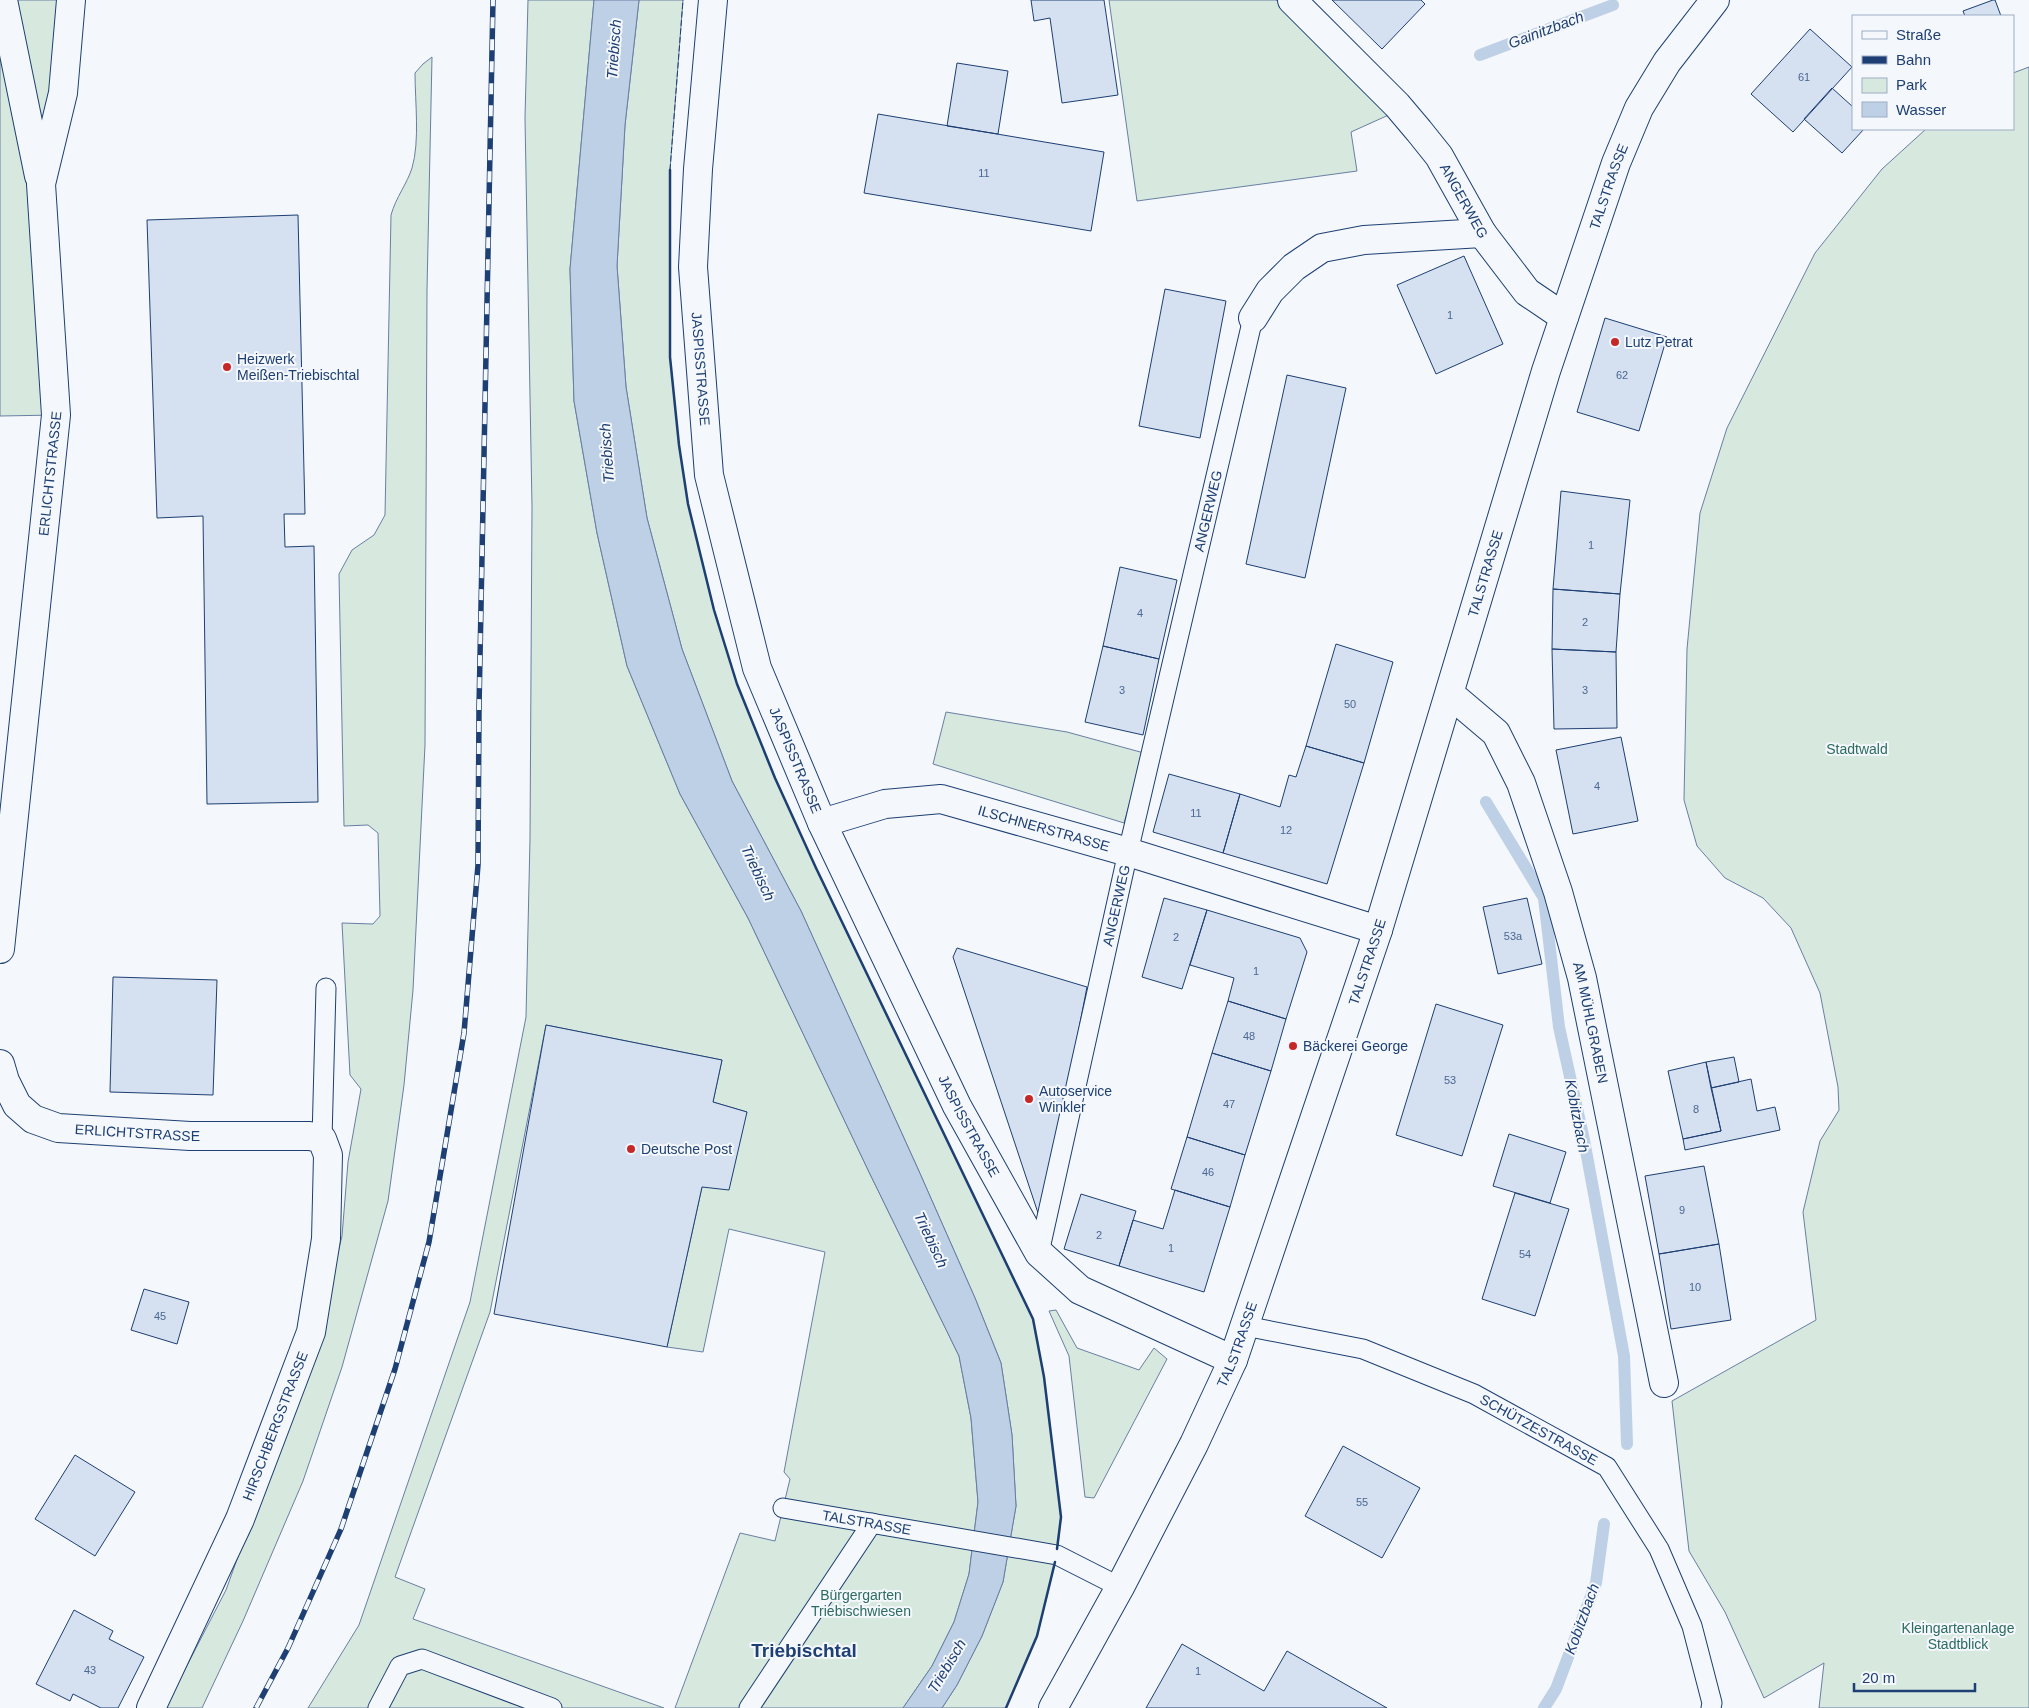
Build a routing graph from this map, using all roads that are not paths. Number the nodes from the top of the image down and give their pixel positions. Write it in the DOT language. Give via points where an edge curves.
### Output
graph roads {
  1 [pos="3,0"];
  2 [pos="71,0"];
  3 [pos="713,0"];
  4 [pos="1292,0"];
  5 [pos="1715,0"];
  6 [pos="41,184"];
  7 [pos="1482,233"];
  8 [pos="1564,317"];
  9 [pos="1253,318"];
  10 [pos="1450,694"];
  11 [pos="822,823"];
  12 [pos="1128,852"];
  13 [pos="1378,930"];
  14 [pos="0,949"];
  15 [pos="326,988"];
  16 [pos="0,1064"];
  17 [pos="316,1137"];
  18 [pos="1039,1253"];
  19 [pos="1245,1326"];
  20 [pos="1233,1360"];
  21 [pos="1664,1383"];
  22 [pos="783,1508"];
  23 [pos="872,1523"];
  24 [pos="1120,1587"];
  25 [pos="151,1708"];
  26 [pos="378,1708"];
  27 [pos="552,1708"];
  28 [pos="749,1708"];
  29 [pos="1053,1708"];
  30 [pos="1711,1708"];
  1 -- 6 [label="street"];
  2 -- 6 [label="street, ERLICHTSTRASSE" via="63,93"];
  3 -- 11 [label="street, JASPISSTRASSE" via="693,267 709,475 757,668"];
  4 -- 7 [label="street, ANGERWEG" via="1419,131 1439,156"];
  5 -- 8 [label="street, TALSTRASSE" via="1667,62 1638,108"];
  6 -- 14 [label="street, ERLICHTSTRASSE" via="56,415"];
  7 -- 8 [label="street" via="1527,292"];
  7 -- 9 [label="street, ANGERWEG" via="1364,240 1322,248 1294,267 1270,291"];
  8 -- 10 [label="street, TALSTRASSE"];
  9 -- 12 [label="lane, ANGERWEG"];
  10 -- 13 [label="street, TALSTRASSE"];
  10 -- 21 [label="street, AM MÜHLGRABEN" via="1496,733 1522,783 1558,892 1582,978"];
  11 -- 12 [label="street, ILSCHNERSTRASSE" via="885,804 941,799"];
  11 -- 18 [label="street, JASPISSTRASSE" via="957,1106"];
  12 -- 13 [label="street, ILSCHNERSTRASSE"];
  12 -- 18 [label="lane, ANGERWEG"];
  13 -- 19 [label="street, TALSTRASSE"];
  15 -- 17 [label="lane"];
  16 -- 17 [label="street, ERLICHTSTRASSE" via="4,1082 17,1105 33,1118 58,1128 190,1136"];
  17 -- 25 [label="street, HIRSCHBERGSTRASSE" via="328,1155 326,1239 311,1332 240,1519"];
  18 -- 20 [label="street, JASPISSTRASSE" via="1080,1290"];
  19 -- 20 [label="street, TALSTRASSE"];
  19 -- 30 [label="lane, SCHÜTZESTRASSE" via="1363,1349 1474,1394 1607,1467 1659,1549 1692,1626"];
  20 -- 24 [label="street, TALSTRASSE" via="1194,1444"];
  22 -- 23 [label="lane, TALSTRASSE"];
  23 -- 24 [label="lane, TALSTRASSE" via="1057,1555"];
  23 -- 28 [label="lane"];
  24 -- 29 [label="street, TALSTRASSE"];
  26 -- 27 [label="lane" via="400,1666 422,1659"];
}
